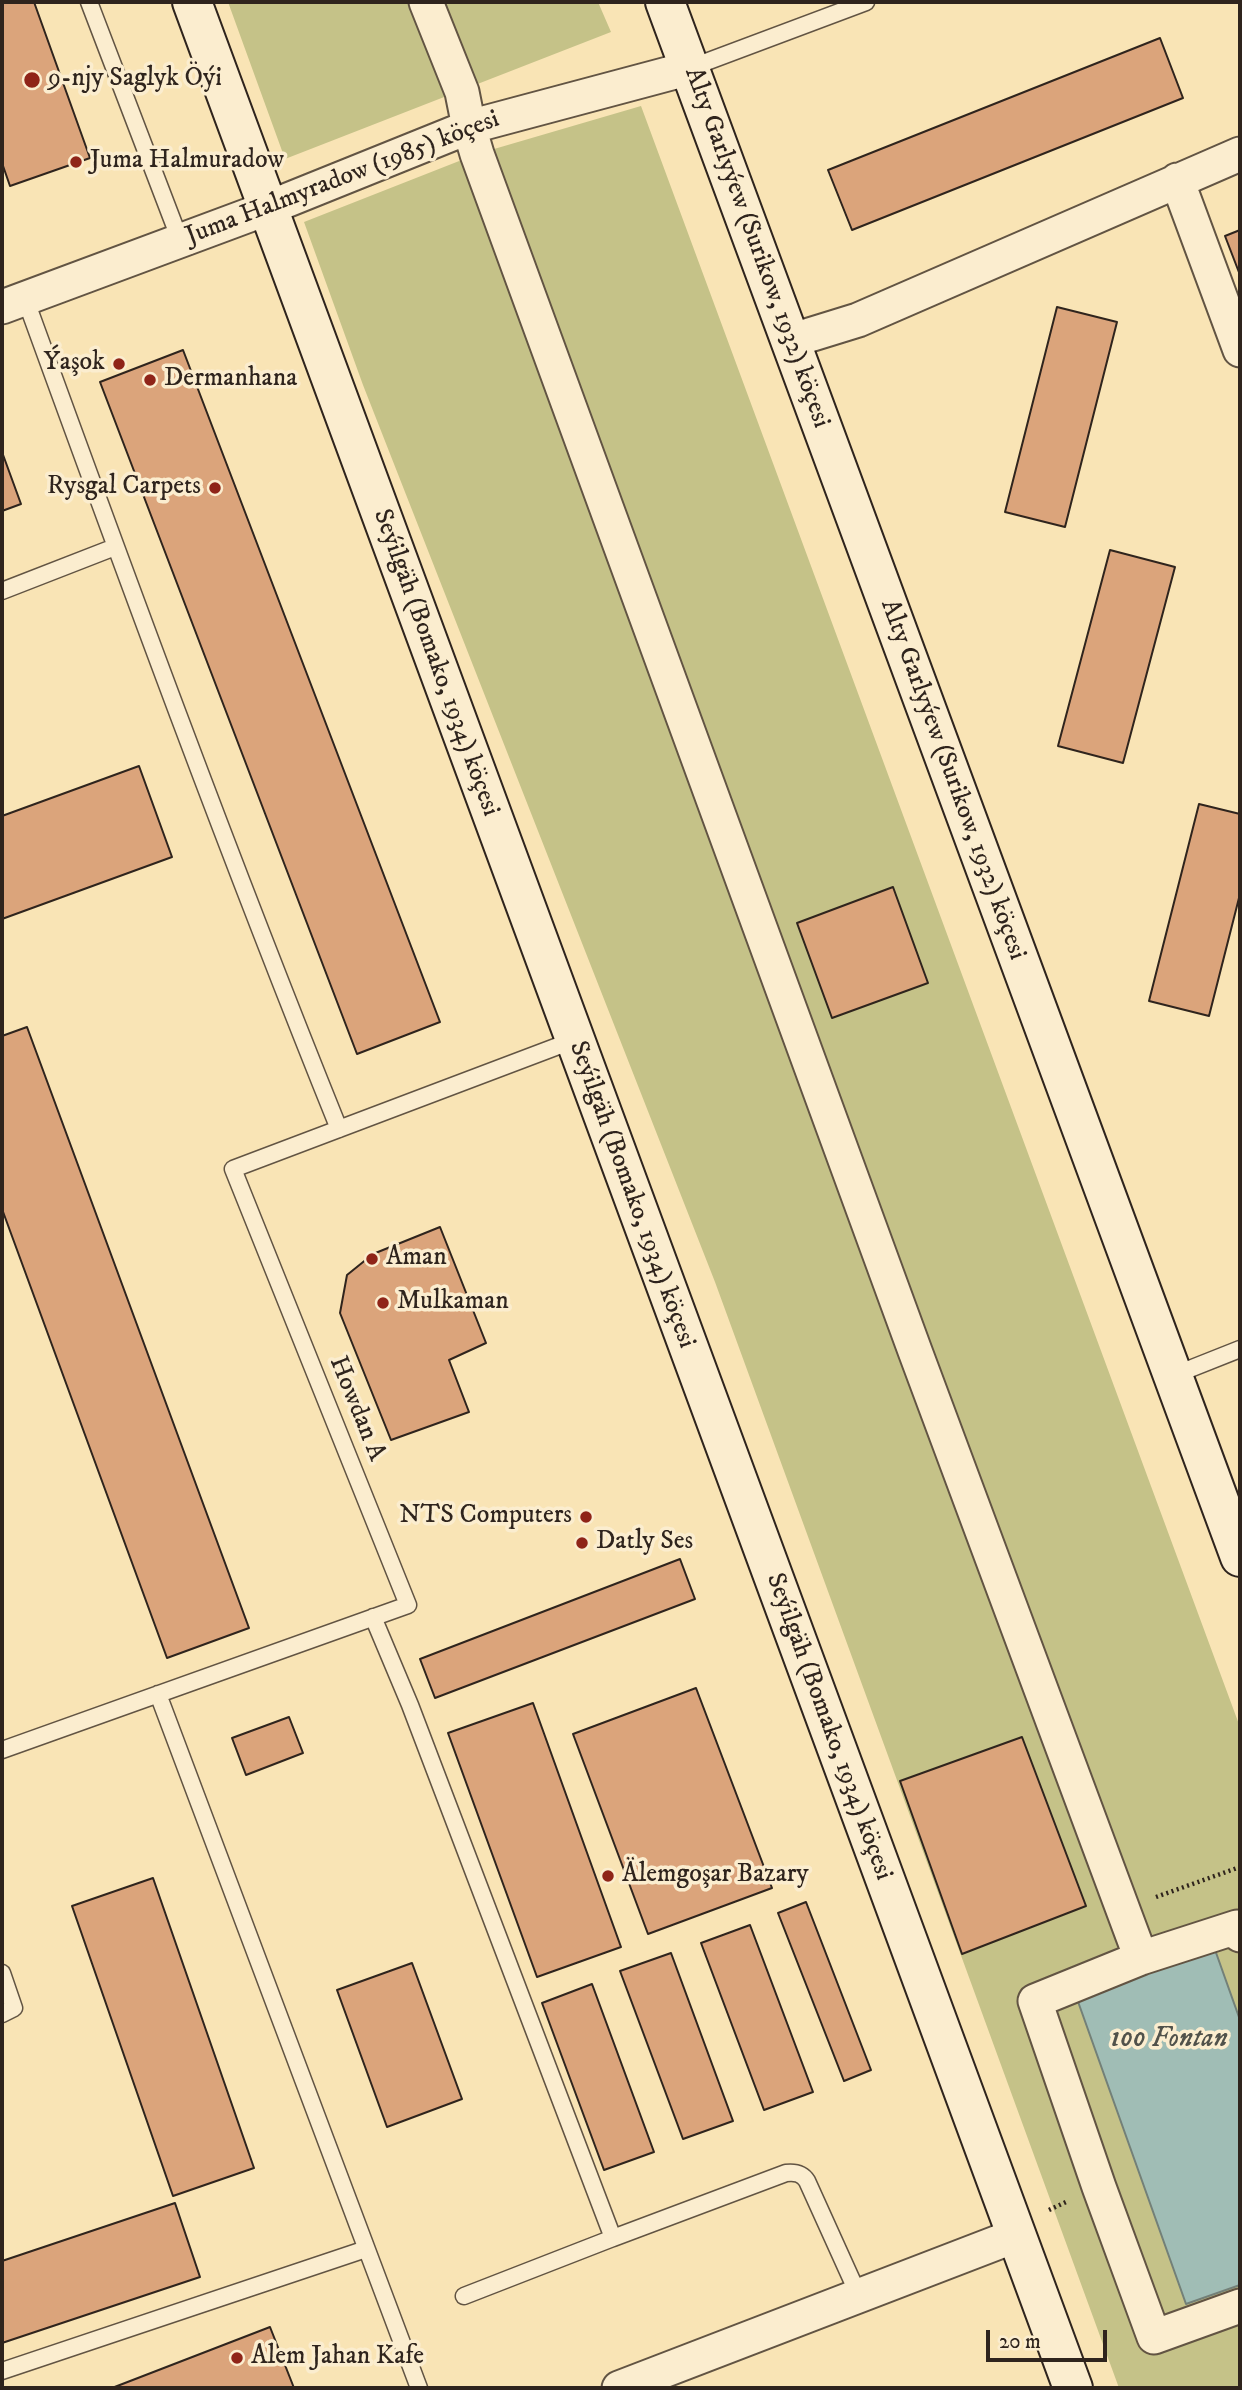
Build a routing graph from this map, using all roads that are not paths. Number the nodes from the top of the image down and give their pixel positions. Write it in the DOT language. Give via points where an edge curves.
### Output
graph roads {
  1 [pos="89,2"];
  2 [pos="192,2"];
  3 [pos="426,2"];
  4 [pos="665,2"];
  5 [pos="866,2"];
  6 [pos="690,68"];
  7 [pos="468,127"];
  8 [pos="1240,154"];
  9 [pos="1177,180"];
  10 [pos="268,208"];
  11 [pos="180,240"];
  12 [pos="13,302"];
  13 [pos="790,341"];
  14 [pos="1240,350"];
  15 [pos="115,547"];
  16 [pos="2,591"];
  17 [pos="574,1040"];
  18 [pos="339,1129"];
  19 [pos="1240,1349"];
  20 [pos="1172,1376"];
  21 [pos="1240,1557"];
  22 [pos="373,1617"];
  23 [pos="158,1694"];
  24 [pos="2,1750"];
  25 [pos="1240,1935"];
  26 [pos="1141,1958"];
  27 [pos="2,1973"];
  28 [pos="2,2014"];
  29 [pos="1015,2231"];
  30 [pos="613,2238"];
  31 [pos="366,2249"];
  32 [pos="464,2296"];
  33 [pos="859,2296"];
  34 [pos="1240,2306"];
  35 [pos="2,2371"];
  36 [pos="419,2388"];
  37 [pos="620,2388"];
  38 [pos="1073,2388"];
  1 -- 11 [label="lane"];
  2 -- 10 [label="street, Seýilgäh (Bomako, 1934) köçesi"];
  3 -- 7 [label="street" via="462,92"];
  4 -- 6 [label="street, Alty Garlyýew (Surikow, 1932) köçesi"];
  5 -- 6 [label="lane"];
  6 -- 7 [label="street, Juma Halmyradow (1985) köçesi"];
  6 -- 13 [label="street, Alty Garlyýew (Surikow, 1932) köçesi"];
  7 -- 10 [label="street, Juma Halmyradow (1985) köçesi"];
  7 -- 26 [label="street"];
  8 -- 9 [label="street"];
  9 -- 13 [label="street" via="858,320"];
  9 -- 14 [label="street"];
  10 -- 11 [label="street, Juma Halmyradow (1985) köçesi"];
  10 -- 17 [label="street, Seýilgäh (Bomako, 1934) köçesi"];
  11 -- 12 [label="street, Juma Halmyradow (1985) köçesi"];
  12 -- 15 [label="lane"];
  13 -- 20 [label="street, Alty Garlyýew (Surikow, 1932) köçesi"];
  15 -- 16 [label="lane"];
  15 -- 18 [label="lane"];
  17 -- 18 [label="lane, Howdan A"];
  17 -- 29 [label="street, Seýilgäh (Bomako, 1934) köçesi"];
  18 -- 22 [label="lane, Howdan A" via="233,1169 408,1605"];
  19 -- 20 [label="lane"];
  20 -- 21 [label="street, Alty Garlyýew (Surikow, 1932) köçesi"];
  22 -- 23 [label="lane, Howdan A"];
  22 -- 30 [label="lane"];
  23 -- 24 [label="lane, Howdan A"];
  23 -- 31 [label="lane"];
  25 -- 26 [label="street" via="1237,1927"];
  26 -- 34 [label="street" via="1035,2001 1154,2337"];
  27 -- 28 [label="lane" via="14,2008"];
  29 -- 33 [label="street"];
  29 -- 38 [label="street, Seýilgäh (Bomako, 1934) köçesi"];
  30 -- 32 [label="lane"];
  30 -- 33 [label="lane" via="794,2172 807,2181"];
  31 -- 35 [label="lane"];
  31 -- 36 [label="lane"];
  33 -- 37 [label="street"];
}
